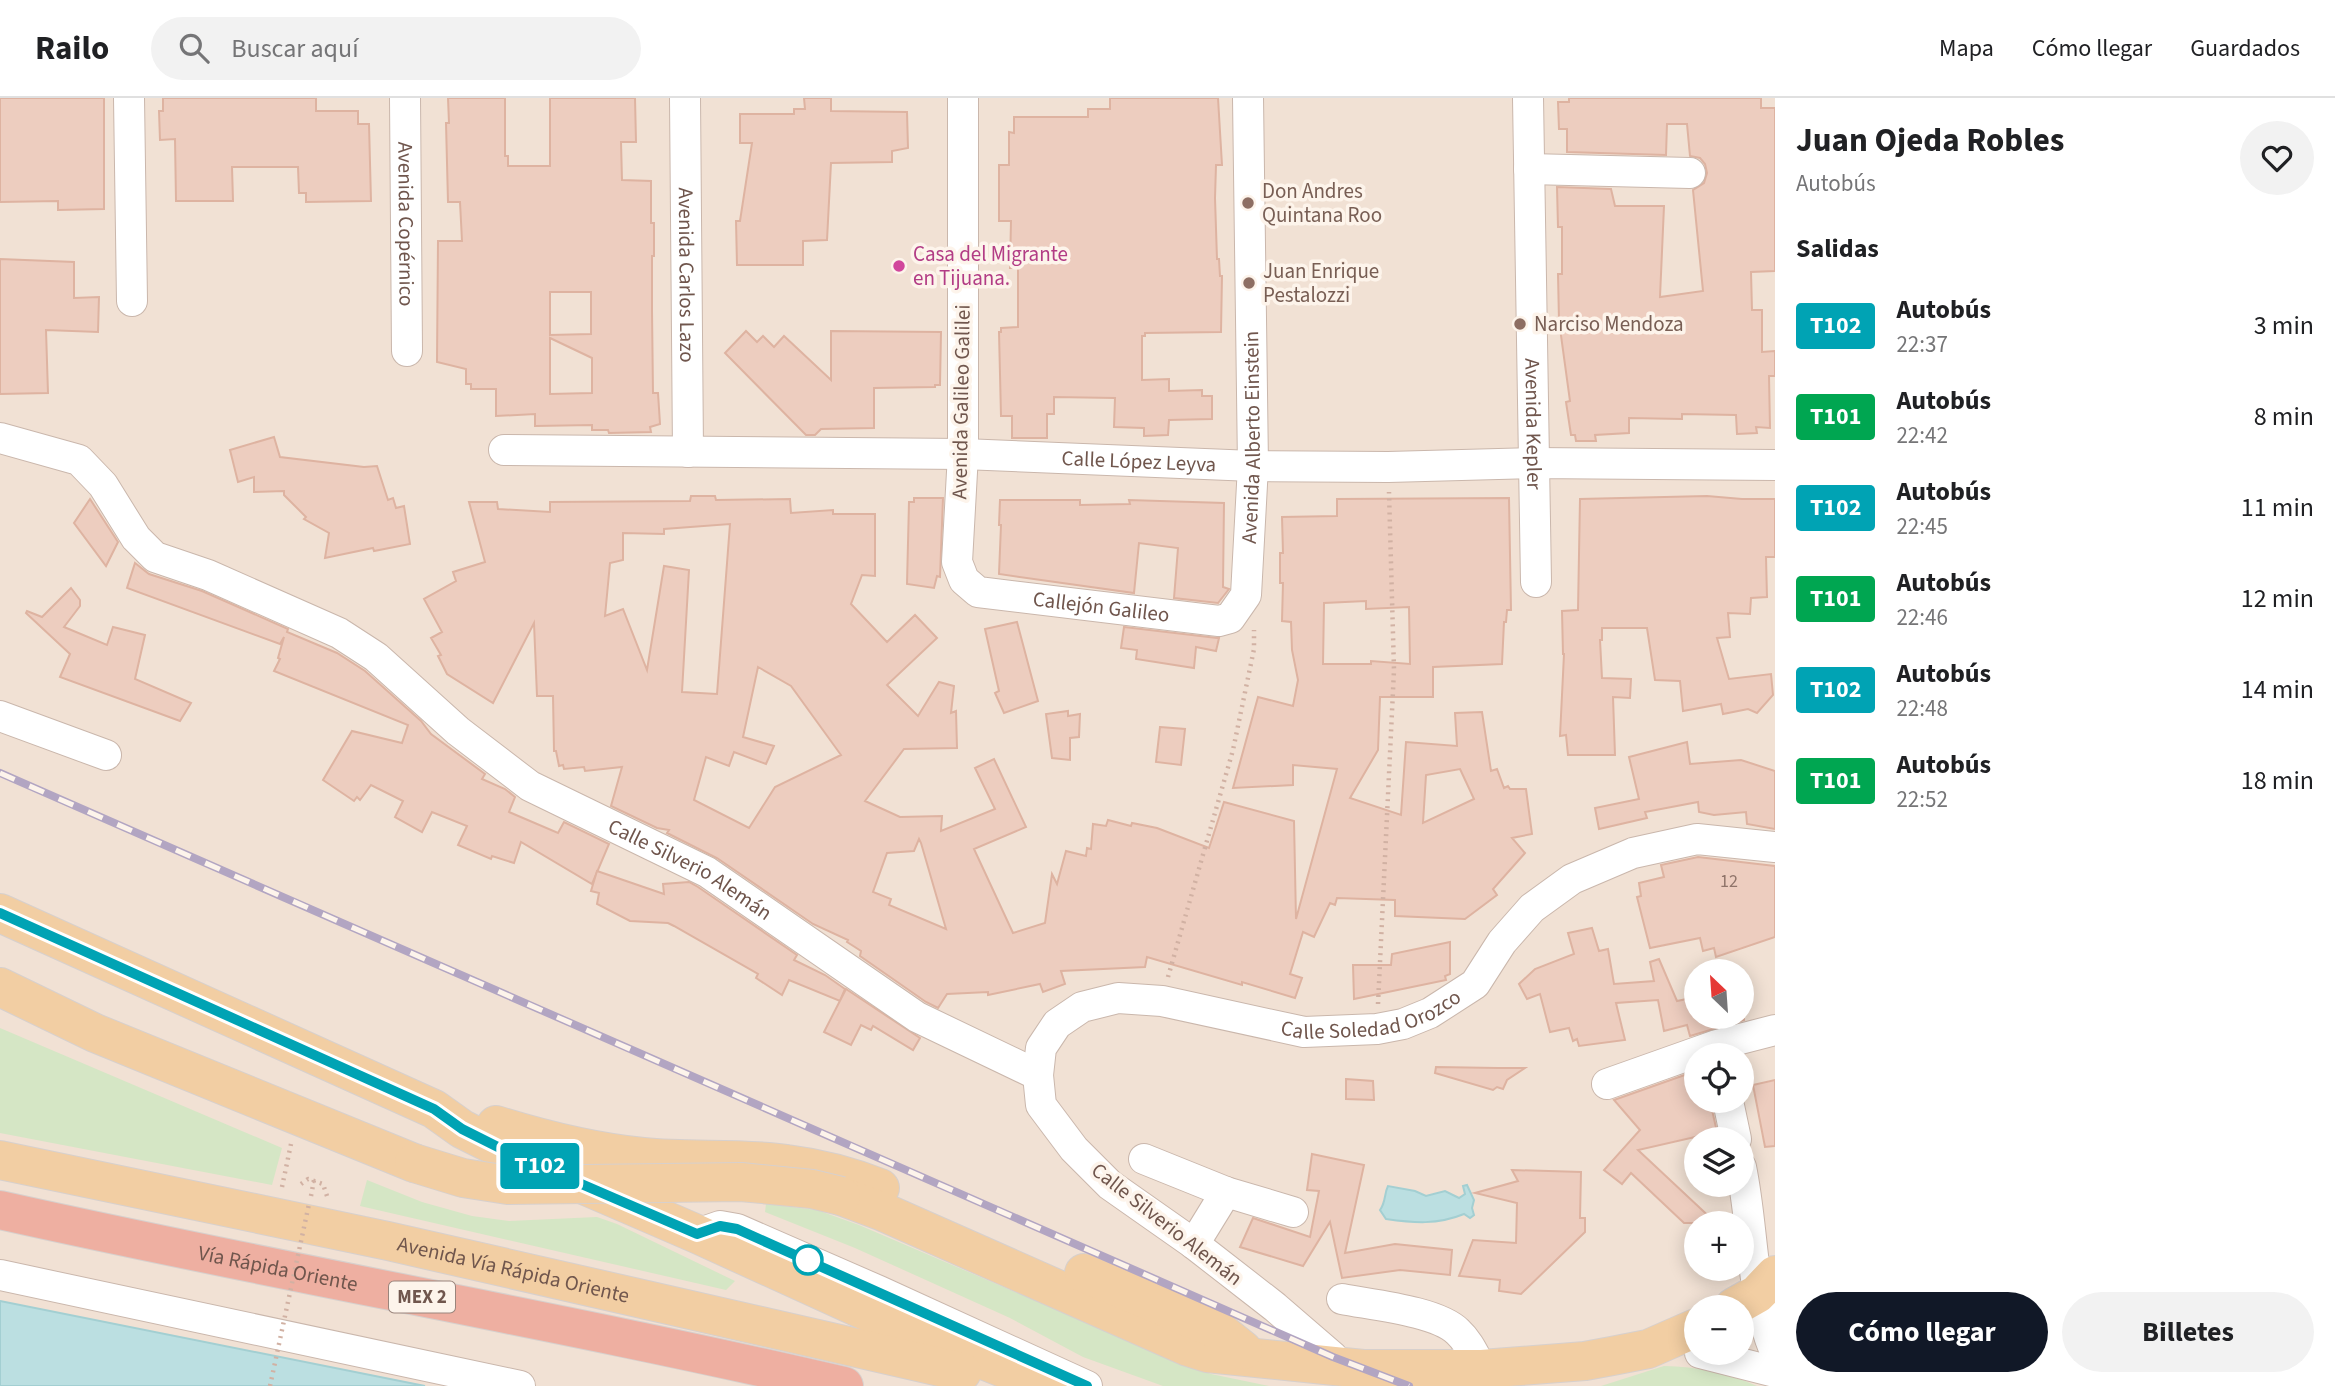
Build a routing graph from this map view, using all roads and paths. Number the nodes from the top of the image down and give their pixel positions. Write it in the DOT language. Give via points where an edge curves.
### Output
graph roads {
  1 [pos="129,98"];
  2 [pos="405,98"];
  3 [pos="685,98"];
  4 [pos="963,98"];
  5 [pos="1248,98"];
  6 [pos="1528,98"];
  7 [pos="1529,169"];
  8 [pos="1690,173"];
  9 [pos="132,301"];
  10 [pos="407,351"];
  11 [pos="0,438"];
  12 [pos="504,450"];
  13 [pos="688,452"];
  14 [pos="962,454"];
  15 [pos="1533,463"];
  16 [pos="1775,465"];
  17 [pos="1252,466"];
  18 [pos="1388,467"];
  19 [pos="964,580"];
  20 [pos="1536,582"];
  21 [pos="1238,607"];
  22 [pos="0,716"];
  23 [pos="106,755"];
  24 [pos="1775,848"];
  25 [pos="0,913"];
  26 [pos="0,987"];
  27 [pos="1161,1002"];
  28 [pos="1377,1029"];
  29 [pos="1775,1030"];
  30 [pos="1738,1043"];
  31 [pos="1684,1060"];
  32 [pos="1038,1075"];
  33 [pos="1607,1084"];
  34 [pos="434,1109"];
  35 [pos="292,1142"];
  36 [pos="1144,1159"];
  37 [pos="0,1160"];
  38 [pos="302,1184"];
  39 [pos="282,1188"];
  40 [pos="0,1190"];
  41 [pos="1226,1192"];
  42 [pos="327,1196"];
  43 [pos="1748,1197"];
  44 [pos="309,1204"];
  45 [pos="0,1210"];
  46 [pos="1293,1212"];
  47 [pos="697,1234"];
  48 [pos="153,1244"];
  49 [pos="1194,1244"];
  50 [pos="0,1275"];
  51 [pos="1755,1292"];
  52 [pos="1342,1299"];
  53 [pos="1684,1333"];
  54 [pos="1773,1341"];
  55 [pos="1648,1349"];
  56 [pos="1684,1349"];
  57 [pos="1250,1356"];
  58 [pos="1748,1365"];
  59 [pos="1336,1366"];
  60 [pos="1482,1369"];
  61 [pos="1775,1372"];
  62 [pos="270,1386"];
  63 [pos="520,1386"];
  64 [pos="844,1386"];
  65 [pos="1025,1386"];
  66 [pos="1048,1386"];
  67 [pos="1087,1386"];
  1 -- 9 [label="street"];
  2 -- 10 [label="street, Avenida Copérnico"];
  3 -- 13 [label="street, Avenida Carlos Lazo"];
  4 -- 14 [label="street, Avenida Galileo Galilei"];
  5 -- 17 [label="street, Avenida Alberto Einstein"];
  6 -- 7 [label="street, Avenida Kepler"];
  7 -- 8 [label="street"];
  7 -- 15 [label="street, Avenida Kepler"];
  11 -- 32 [label="street, Calle Silverio Alemán" via="79,460 155,557 208,575 339,633 376,657 458,731 530,786 706,872 917,1017"];
  12 -- 13 [label="street, Calle López Leyva"];
  13 -- 14 [label="street, Calle López Leyva"];
  14 -- 17 [label="street, Calle López Leyva"];
  14 -- 19 [label="street, Avenida Galileo Galilei" via="957,562"];
  15 -- 16 [label="street, Calle López Leyva"];
  15 -- 18 [label="street, Calle López Leyva"];
  15 -- 20 [label="street, Avenida Kepler"];
  17 -- 18 [label="street, Calle López Leyva"];
  17 -- 21 [label="street, Avenida Alberto Einstein" via="1247,595"];
  18 -- 28 [label="path" via="1394,670"];
  19 -- 21 [label="street, Callejón Galileo" via="978,592 1219,621 1230,618"];
  21 -- 27 [label="path" via="1254,631 1254,649 1233,750"];
  22 -- 23 [label="street"];
  24 -- 28 [label="street, Calle Soledad Orozco" via="1697,839 1633,853 1572,878 1532,908 1502,942 1475,984 1430,1013"];
  25 -- 34 [label="main road"];
  26 -- 57 [label="main road, bridge" via="95,1033 414,1163 463,1178 508,1185 741,1182 812,1189 894,1217 1188,1347"];
  27 -- 28 [label="street, Calle Soledad Orozco" via="1304,1032"];
  27 -- 32 [label="street, Calle Soledad Orozco" via="1118,998 1082,1007 1057,1024 1041,1048"];
  29 -- 30 [label="street"];
  31 -- 33 [label="street"];
  32 -- 49 [label="street, Calle Silverio Alemán" via="1041,1105 1074,1149 1110,1185"];
  34 -- 47 [label="main road" via="512,1154"];
  34 -- 57 [label="main road" via="606,1152 785,1163 854,1178 1218,1330"];
  35 -- 39 [label="path"];
  36 -- 41 [label="street"];
  37 -- 65 [label="main road, Avenida Vía Rápida Oriente" via="388,1241"];
  38 -- 42 [label="path" via="308,1179 323,1184"];
  40 -- 48 [label="highway"];
  41 -- 46 [label="street"];
  41 -- 49 [label="street"];
  43 -- 51 [label="street"];
  44 -- 62 [label="path, bridge"];
  45 -- 48 [label="highway, Vía Rápida Oriente / MEX 2"];
  47 -- 66 [label="main road" via="901,1327"];
  47 -- 67 [label="street" via="720,1226 737,1229"];
  48 -- 64 [label="highway, Vía Rápida Oriente / MEX 2" via="698,1352"];
  49 -- 59 [label="street, Calle Silverio Alemán" via="1275,1307 1333,1357"];
  50 -- 63 [label="street"];
  51 -- 54 [label="street"];
  52 -- 60 [label="street" via="1446,1323 1464,1338"];
  53 -- 55 [label="main road"];
  55 -- 56 [label="street"];
  55 -- 60 [label="main road" via="1585,1361"];
  57 -- 59 [label="main road"];
  58 -- 61 [label="street"];
  59 -- 60 [label="main road"];
}
